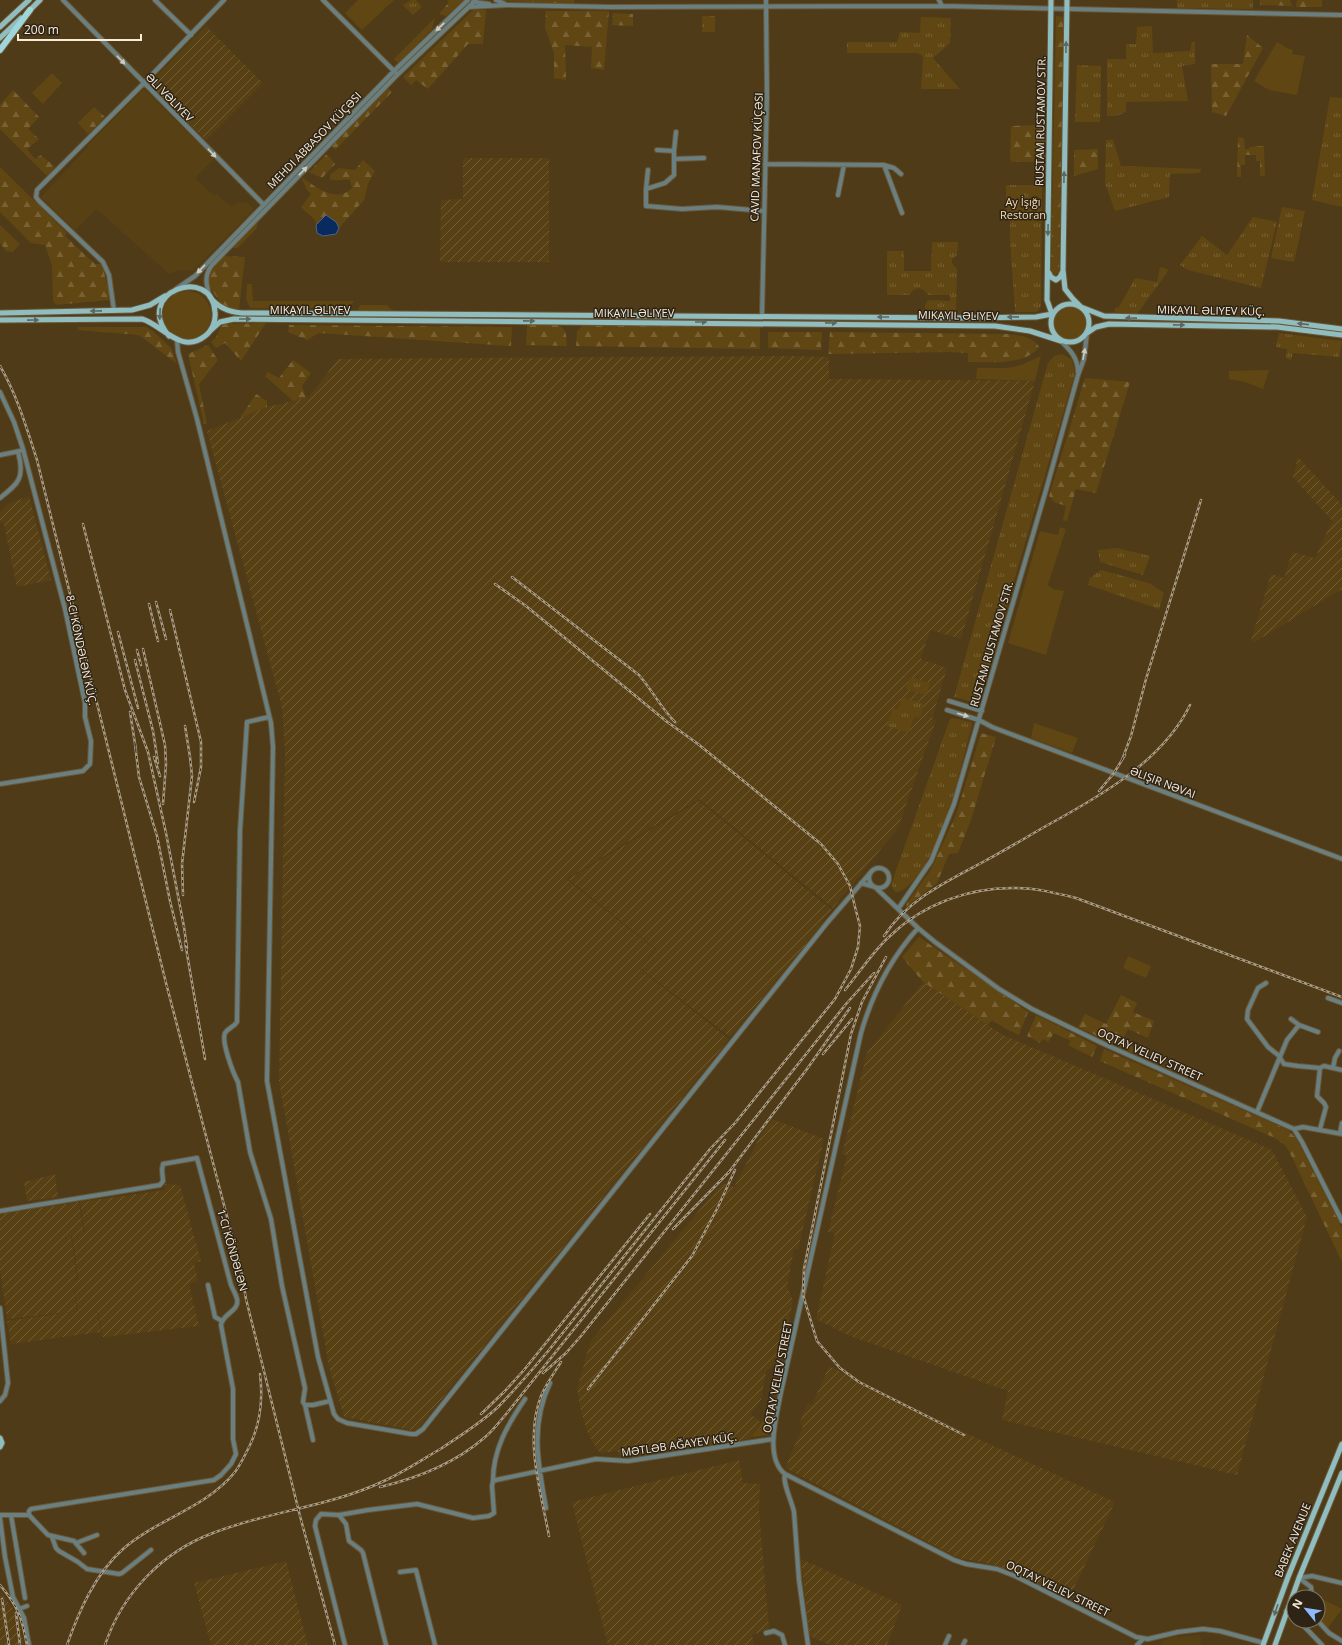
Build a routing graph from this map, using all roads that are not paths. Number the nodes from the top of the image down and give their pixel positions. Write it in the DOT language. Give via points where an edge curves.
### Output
graph roads {
  1 [pos="29,0"];
  2 [pos="40,0"];
  3 [pos="63,0"];
  4 [pos="155,0"];
  5 [pos="224,0"];
  6 [pos="323,0"];
  7 [pos="496,0"];
  8 [pos="766,0"];
  9 [pos="885,0"];
  10 [pos="939,0"];
  11 [pos="1051,0"];
  12 [pos="1067,0"];
  13 [pos="467,1"];
  14 [pos="475,1"];
  15 [pos="507,5"];
  16 [pos="766,6"];
  17 [pos="886,6"];
  18 [pos="942,6"];
  19 [pos="469,7"];
  20 [pos="1051,9"];
  21 [pos="1067,9"];
  22 [pos="30,10"];
  23 [pos="1342,15"];
  24 [pos="0,27"];
  25 [pos="191,34"];
  26 [pos="0,38"];
  27 [pos="0,50"];
  28 [pos="394,71"];
  29 [pos="397,75"];
  30 [pos="144,83"];
  31 [pos="676,132"];
  32 [pos="657,150"];
  33 [pos="674,151"];
  34 [pos="704,158"];
  35 [pos="674,159"];
  36 [pos="766,164"];
  37 [pos="844,165"];
  38 [pos="884,165"];
  39 [pos="648,170"];
  40 [pos="901,174"];
  41 [pos="646,189"];
  42 [pos="838,195"];
  43 [pos="264,205"];
  44 [pos="764,211"];
  45 [pos="902,214"];
  46 [pos="1048,270"];
  47 [pos="1063,270"];
  48 [pos="172,291"];
  49 [pos="210,297"];
  50 [pos="1048,300"];
  51 [pos="1081,307"];
  52 [pos="114,311"];
  53 [pos="0,313"];
  54 [pos="1052,314"];
  55 [pos="762,315"];
  56 [pos="1036,317"];
  57 [pos="0,320"];
  58 [pos="1342,329"];
  59 [pos="210,331"];
  60 [pos="1086,333"];
  61 [pos="1342,335"];
  62 [pos="169,336"];
  63 [pos="177,340"];
  64 [pos="1061,341"];
  65 [pos="1078,375"];
  66 [pos="0,392"];
  67 [pos="24,449"];
  68 [pos="18,452"];
  69 [pos="0,455"];
  70 [pos="0,498"];
  71 [pos="949,701"];
  72 [pos="947,710"];
  73 [pos="982,711"];
  74 [pos="269,717"];
  75 [pos="979,720"];
  76 [pos="0,784"];
  77 [pos="1342,859"];
  78 [pos="872,872"];
  79 [pos="861,883"];
  80 [pos="875,887"];
  81 [pos="898,909"];
  82 [pos="918,928"];
  83 [pos="1266,983"];
  84 [pos="1328,998"];
  85 [pos="1342,1003"];
  86 [pos="1291,1019"];
  87 [pos="1299,1025"];
  88 [pos="1318,1032"];
  89 [pos="1339,1051"];
  90 [pos="1280,1058"];
  91 [pos="1320,1068"];
  92 [pos="1333,1068"];
  93 [pos="1342,1070"];
  94 [pos="1257,1112"];
  95 [pos="1342,1123"];
  96 [pos="1294,1129"];
  97 [pos="1320,1129"];
  98 [pos="1341,1134"];
  99 [pos="0,1211"];
  100 [pos="1342,1221"];
  101 [pos="208,1285"];
  102 [pos="0,1308"];
  103 [pos="222,1321"];
  104 [pos="550,1383"];
  105 [pos="525,1399"];
  106 [pos="0,1401"];
  107 [pos="330,1401"];
  108 [pos="305,1405"];
  109 [pos="0,1438"];
  110 [pos="773,1439"];
  111 [pos="313,1440"];
  112 [pos="1342,1444"];
  113 [pos="0,1447"];
  114 [pos="1342,1452"];
  115 [pos="1342,1468"];
  116 [pos="540,1471"];
  117 [pos="1342,1473"];
  118 [pos="785,1474"];
  119 [pos="493,1481"];
  120 [pos="546,1508"];
  121 [pos="11,1515"];
  122 [pos="29,1515"];
  123 [pos="339,1515"];
  124 [pos="0,1516"];
  125 [pos="1307,1529"];
  126 [pos="97,1535"];
  127 [pos="52,1537"];
  128 [pos="76,1543"];
  129 [pos="1311,1549"];
  130 [pos="151,1550"];
  131 [pos="84,1553"];
  132 [pos="400,1572"];
  133 [pos="1299,1578"];
  134 [pos="1342,1583"];
  135 [pos="1295,1589"];
  136 [pos="1311,1589"];
  137 [pos="24,1598"];
  138 [pos="27,1606"];
  139 [pos="19,1609"];
  140 [pos="1286,1611"];
  141 [pos="1307,1629"];
  142 [pos="1325,1629"];
  143 [pos="766,1633"];
  144 [pos="950,1636"];
  145 [pos="1144,1639"];
  146 [pos="1342,1641"];
  147 [pos="1263,1644"];
  148 [pos="28,1645"];
  149 [pos="345,1645"];
  150 [pos="386,1645"];
  151 [pos="435,1645"];
  152 [pos="785,1645"];
  153 [pos="808,1645"];
  154 [pos="945,1645"];
  155 [pos="1137,1645"];
  156 [pos="1275,1645"];
  157 [pos="1322,1645"];
  1 -- 24 [label="main road"];
  2 -- 22 [label="main road"];
  3 -- 30 [label="street, ƏLI VƏLIYEV, one-way"];
  4 -- 25 [label="street"];
  5 -- 25 [label="street"];
  6 -- 28 [label="street"];
  7 -- 15 [label="street"];
  8 -- 16 [label="street, CAVID MANAFOV KÜÇƏSI"];
  9 -- 17 [label="street"];
  10 -- 18 [label="street"];
  11 -- 20 [label="main road, RUSTAM RUSTAMOV STR."];
  12 -- 21 [label="main road"];
  13 -- 14 [label="street"];
  13 -- 28 [label="street, MEHDI ABBASOV KÜÇƏSI, one-way"];
  14 -- 15 [label="street"];
  14 -- 19 [label="street, MEHDI ABBASOV KÜÇƏSI"];
  15 -- 16 [label="street"];
  15 -- 19 [label="street"];
  16 -- 17 [label="street"];
  16 -- 36 [label="street, CAVID MANAFOV KÜÇƏSI"];
  17 -- 18 [label="street"];
  18 -- 20 [label="street"];
  19 -- 29 [label="street, MEHDI ABBASOV KÜÇƏSI"];
  20 -- 21 [label="street"];
  20 -- 46 [label="main road, RUSTAM RUSTAMOV STR., one-way"];
  21 -- 23 [label="street"];
  47 -- 21 [label="main road, one-way"];
  22 -- 26 [label="main road"];
  22 -- 27 [label="highway"];
  25 -- 30 [label="street"];
  28 -- 29 [label="street"];
  28 -- 43 [label="street, MEHDI ABBASOV KÜÇƏSI"];
  49 -- 29 [label="street, MEHDI ABBASOV KÜÇƏSI, one-way" via="206,281 212,265"];
  30 -- 43 [label="street, ƏLI VƏLIYEV, one-way"];
  30 -- 52 [label="street" via="40,186 36,196 38,201 103,262 109,275"];
  31 -- 33 [label="street"];
  32 -- 33 [label="street"];
  33 -- 35 [label="street"];
  34 -- 35 [label="street"];
  35 -- 41 [label="street" via="672,177 665,183"];
  36 -- 37 [label="street"];
  36 -- 44 [label="street, CAVID MANAFOV KÜÇƏSI"];
  37 -- 38 [label="street"];
  37 -- 42 [label="street"];
  38 -- 40 [label="street" via="894,168"];
  38 -- 45 [label="street"];
  39 -- 41 [label="street"];
  41 -- 44 [label="street" via="646,206 682,209 717,207"];
  43 -- 48 [label="street, MEHDI ABBASOV KÜÇƏSI, one-way" via="195,276"];
  44 -- 55 [label="street, CAVID MANAFOV KÜÇƏSI"];
  46 -- 47 [label="main road" via="1051,277 1056,280"];
  46 -- 50 [label="main road, RUSTAM RUSTAMOV STR."];
  47 -- 51 [label="main road" via="1066,289"];
  48 -- 49 [label="main road" via="192,286"];
  48 -- 52 [label="main road" via="146,307"];
  48 -- 62 [label="main road, one-way" via="164,300 160,312 160,321"];
  49 -- 55 [label="main road" via="222,308 238,313"];
  49 -- 59 [label="main road" via="215,318"];
  50 -- 54 [label="main road, RUSTAM RUSTAMOV STR."];
  50 -- 56 [label="main road" via="1043,312"];
  51 -- 54 [label="main road" via="1065,304"];
  58 -- 51 [label="main road, one-way" via="1279,321 1109,317"];
  51 -- 60 [label="main road" via="1089,319"];
  52 -- 53 [label="main road, one-way"];
  54 -- 56 [label="main road"];
  54 -- 64 [label="main road" via="1052,331"];
  56 -- 55 [label="main road, one-way"];
  57 -- 62 [label="main road, one-way" via="142,319"];
  59 -- 63 [label="main road" via="192,342"];
  59 -- 64 [label="main road, one-way" via="220,322 234,319 765,322 996,326 1030,331"];
  60 -- 61 [label="main road, one-way" via="1109,324 1277,327"];
  60 -- 64 [label="main road" via="1078,341"];
  65 -- 60 [label="street, RUSTAM RUSTAMOV STR., one-way" via="1084,359"];
  62 -- 63 [label="main road"];
  63 -- 74 [label="street"];
  64 -- 65 [label="street" via="1075,358"];
  65 -- 73 [label="street, RUSTAM RUSTAMOV STR."];
  66 -- 67 [label="street, 8-CI KÖNDƏLƏN KÜÇ."];
  67 -- 68 [label="street"];
  67 -- 76 [label="street, 8-CI KÖNDƏLƏN KÜÇ." via="65,608 85,703 85,717 91,741 90,764 83,771"];
  68 -- 69 [label="street"];
  68 -- 70 [label="street" via="21,470 18,482"];
  71 -- 73 [label="street"];
  72 -- 75 [label="street, ƏLIŞIR NƏVAI, one-way"];
  73 -- 75 [label="street, RUSTAM RUSTAMOV STR."];
  74 -- 107 [label="street" via="273,747 267,1081 318,1357"];
  74 -- 108 [label="street" via="247,722 240,831 237,1022 225,1033 224,1040 238,1082 250,1152 271,1219 282,1286 306,1388 303,1402"];
  75 -- 77 [label="street, ƏLIŞIR NƏVAI"];
  75 -- 81 [label="street, RUSTAM RUSTAMOV STR." via="956,798 937,849 926,870"];
  78 -- 79 [label="street"];
  78 -- 80 [label="street" via="869,879"];
  78 -- 80 [label="street" via="878,868 882,869 889,878 886,885"];
  79 -- 80 [label="street"];
  79 -- 107 [label="street" via="423,1429 411,1434 347,1423 334,1414"];
  80 -- 81 [label="street, OQTAY VELIEV STREET"];
  81 -- 82 [label="street, OQTAY VELIEV STREET"];
  82 -- 94 [label="street, OQTAY VELIEV STREET" via="968,967 1032,1009"];
  82 -- 110 [label="street, OQTAY VELIEV STREET" via="902,947 883,980 869,1008 861,1033"];
  83 -- 90 [label="street" via="1258,988 1248,1010 1247,1019 1268,1047"];
  84 -- 85 [label="street"];
  86 -- 87 [label="street"];
  87 -- 88 [label="street"];
  87 -- 90 [label="street" via="1287,1040"];
  89 -- 92 [label="street"];
  90 -- 91 [label="street" via="1287,1065"];
  90 -- 94 [label="street"];
  91 -- 92 [label="street"];
  91 -- 97 [label="street" via="1318,1096 1326,1107"];
  92 -- 93 [label="street"];
  94 -- 96 [label="street, OQTAY VELIEV STREET"];
  95 -- 98 [label="street"];
  96 -- 97 [label="street"];
  96 -- 100 [label="street"];
  97 -- 98 [label="street"];
  99 -- 103 [label="street, 1-CI KÖNDƏLƏN" via="160,1185 163,1181 164,1164 197,1158 231,1285 238,1300 236,1308"];
  101 -- 103 [label="street" via="215,1317"];
  102 -- 106 [label="street" via="8,1383"];
  103 -- 122 [label="street" via="234,1399 232,1425 236,1454 221,1475 214,1480 31,1509"];
  104 -- 116 [label="street" via="543,1396 538,1423"];
  105 -- 119 [label="street" via="500,1442"];
  107 -- 108 [label="street"];
  108 -- 111 [label="street"];
  109 -- 113 [label="main road"];
  110 -- 116 [label="street, MƏTLƏB AĞAYEV KÜÇ." via="628,1461 596,1459"];
  110 -- 118 [label="street, OQTAY VELIEV STREET" via="778,1464"];
  112 -- 125 [label="main road, BABEK AVENUE"];
  114 -- 115 [label="main road" via="1329,1489 1333,1488"];
  116 -- 119 [label="street, MƏTLƏB AĞAYEV KÜÇ."];
  116 -- 120 [label="street"];
  117 -- 129 [label="main road, BABEK AVENUE"];
  118 -- 145 [label="street, OQTAY VELIEV STREET" via="954,1560 997,1569"];
  118 -- 153 [label="street" via="784,1481 794,1512"];
  119 -- 123 [label="street" via="495,1510 489,1516 473,1518 420,1504"];
  121 -- 122 [label="street"];
  121 -- 124 [label="street"];
  121 -- 137 [label="street"];
  122 -- 127 [label="street"];
  123 -- 149 [label="street" via="321,1514 315,1526"];
  123 -- 150 [label="street" via="346,1524 349,1541 361,1550"];
  124 -- 139 [label="street" via="5,1557"];
  125 -- 129 [label="main road" via="1321,1504 1324,1504 1325,1509"];
  125 -- 147 [label="main road, BABEK AVENUE, one-way"];
  126 -- 128 [label="street"];
  127 -- 128 [label="street"];
  127 -- 130 [label="street" via="59,1551 87,1569 119,1574"];
  128 -- 131 [label="street"];
  129 -- 133 [label="main road, BABEK AVENUE"];
  132 -- 151 [label="street" via="416,1570"];
  133 -- 134 [label="street" via="1312,1576"];
  133 -- 135 [label="main road, BABEK AVENUE"];
  133 -- 136 [label="street"];
  138 -- 139 [label="street"];
  139 -- 148 [label="street" via="25,1622"];
  140 -- 156 [label="main road, BABEK AVENUE"];
  141 -- 157 [label="street"];
  142 -- 146 [label="street"];
  143 -- 152 [label="street" via="774,1631 782,1635"];
  144 -- 154 [label="street"];
  145 -- 147 [label="street" via="1203,1629 1220,1631"];
  145 -- 155 [label="street"];
}
